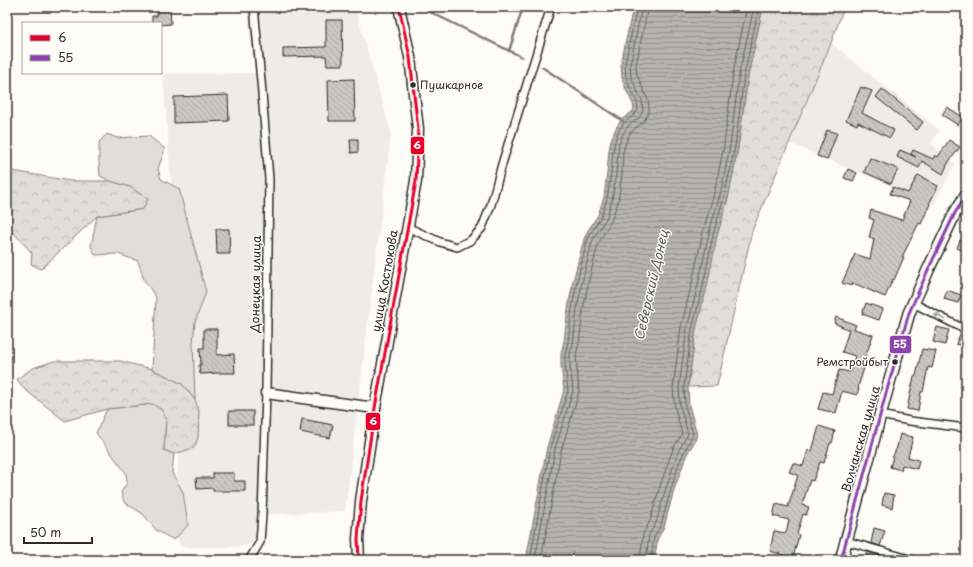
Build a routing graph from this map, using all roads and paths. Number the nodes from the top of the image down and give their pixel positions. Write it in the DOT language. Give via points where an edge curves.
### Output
graph roads {
  1 [pos="254,7"];
  2 [pos="399,7"];
  3 [pos="551,7"];
  4 [pos="966,195"];
  5 [pos="407,227"];
  6 [pos="913,303"];
  7 [pos="966,330"];
  8 [pos="266,393"];
  9 [pos="375,408"];
  10 [pos="880,415"];
  11 [pos="966,428"];
  12 [pos="846,541"];
  13 [pos="250,560"];
  14 [pos="359,560"];
  15 [pos="842,560"];
  16 [pos="913,560"];
  1 -- 8 [label="street, Донецкая улица" via="269,179"];
  2 -- 5 [label="main road, улица Костюкова" via="410,57 418,129 416,181"];
  3 -- 5 [label="street" via="482,228 471,240 457,246 440,242"];
  4 -- 6 [label="main road, Волчанская улица"];
  5 -- 9 [label="main road, улица Костюкова"];
  7 -- 6 [label="street, one-way"];
  6 -- 10 [label="main road, Волчанская улица"];
  8 -- 9 [label="main road"];
  8 -- 13 [label="street, Донецкая улица" via="260,542"];
  9 -- 14 [label="main road, улица Костюкова" via="361,501"];
  10 -- 11 [label="street"];
  10 -- 12 [label="main road, Волчанская улица"];
  12 -- 15 [label="main road, Волчанская улица"];
  12 -- 16 [label="street"];
}
